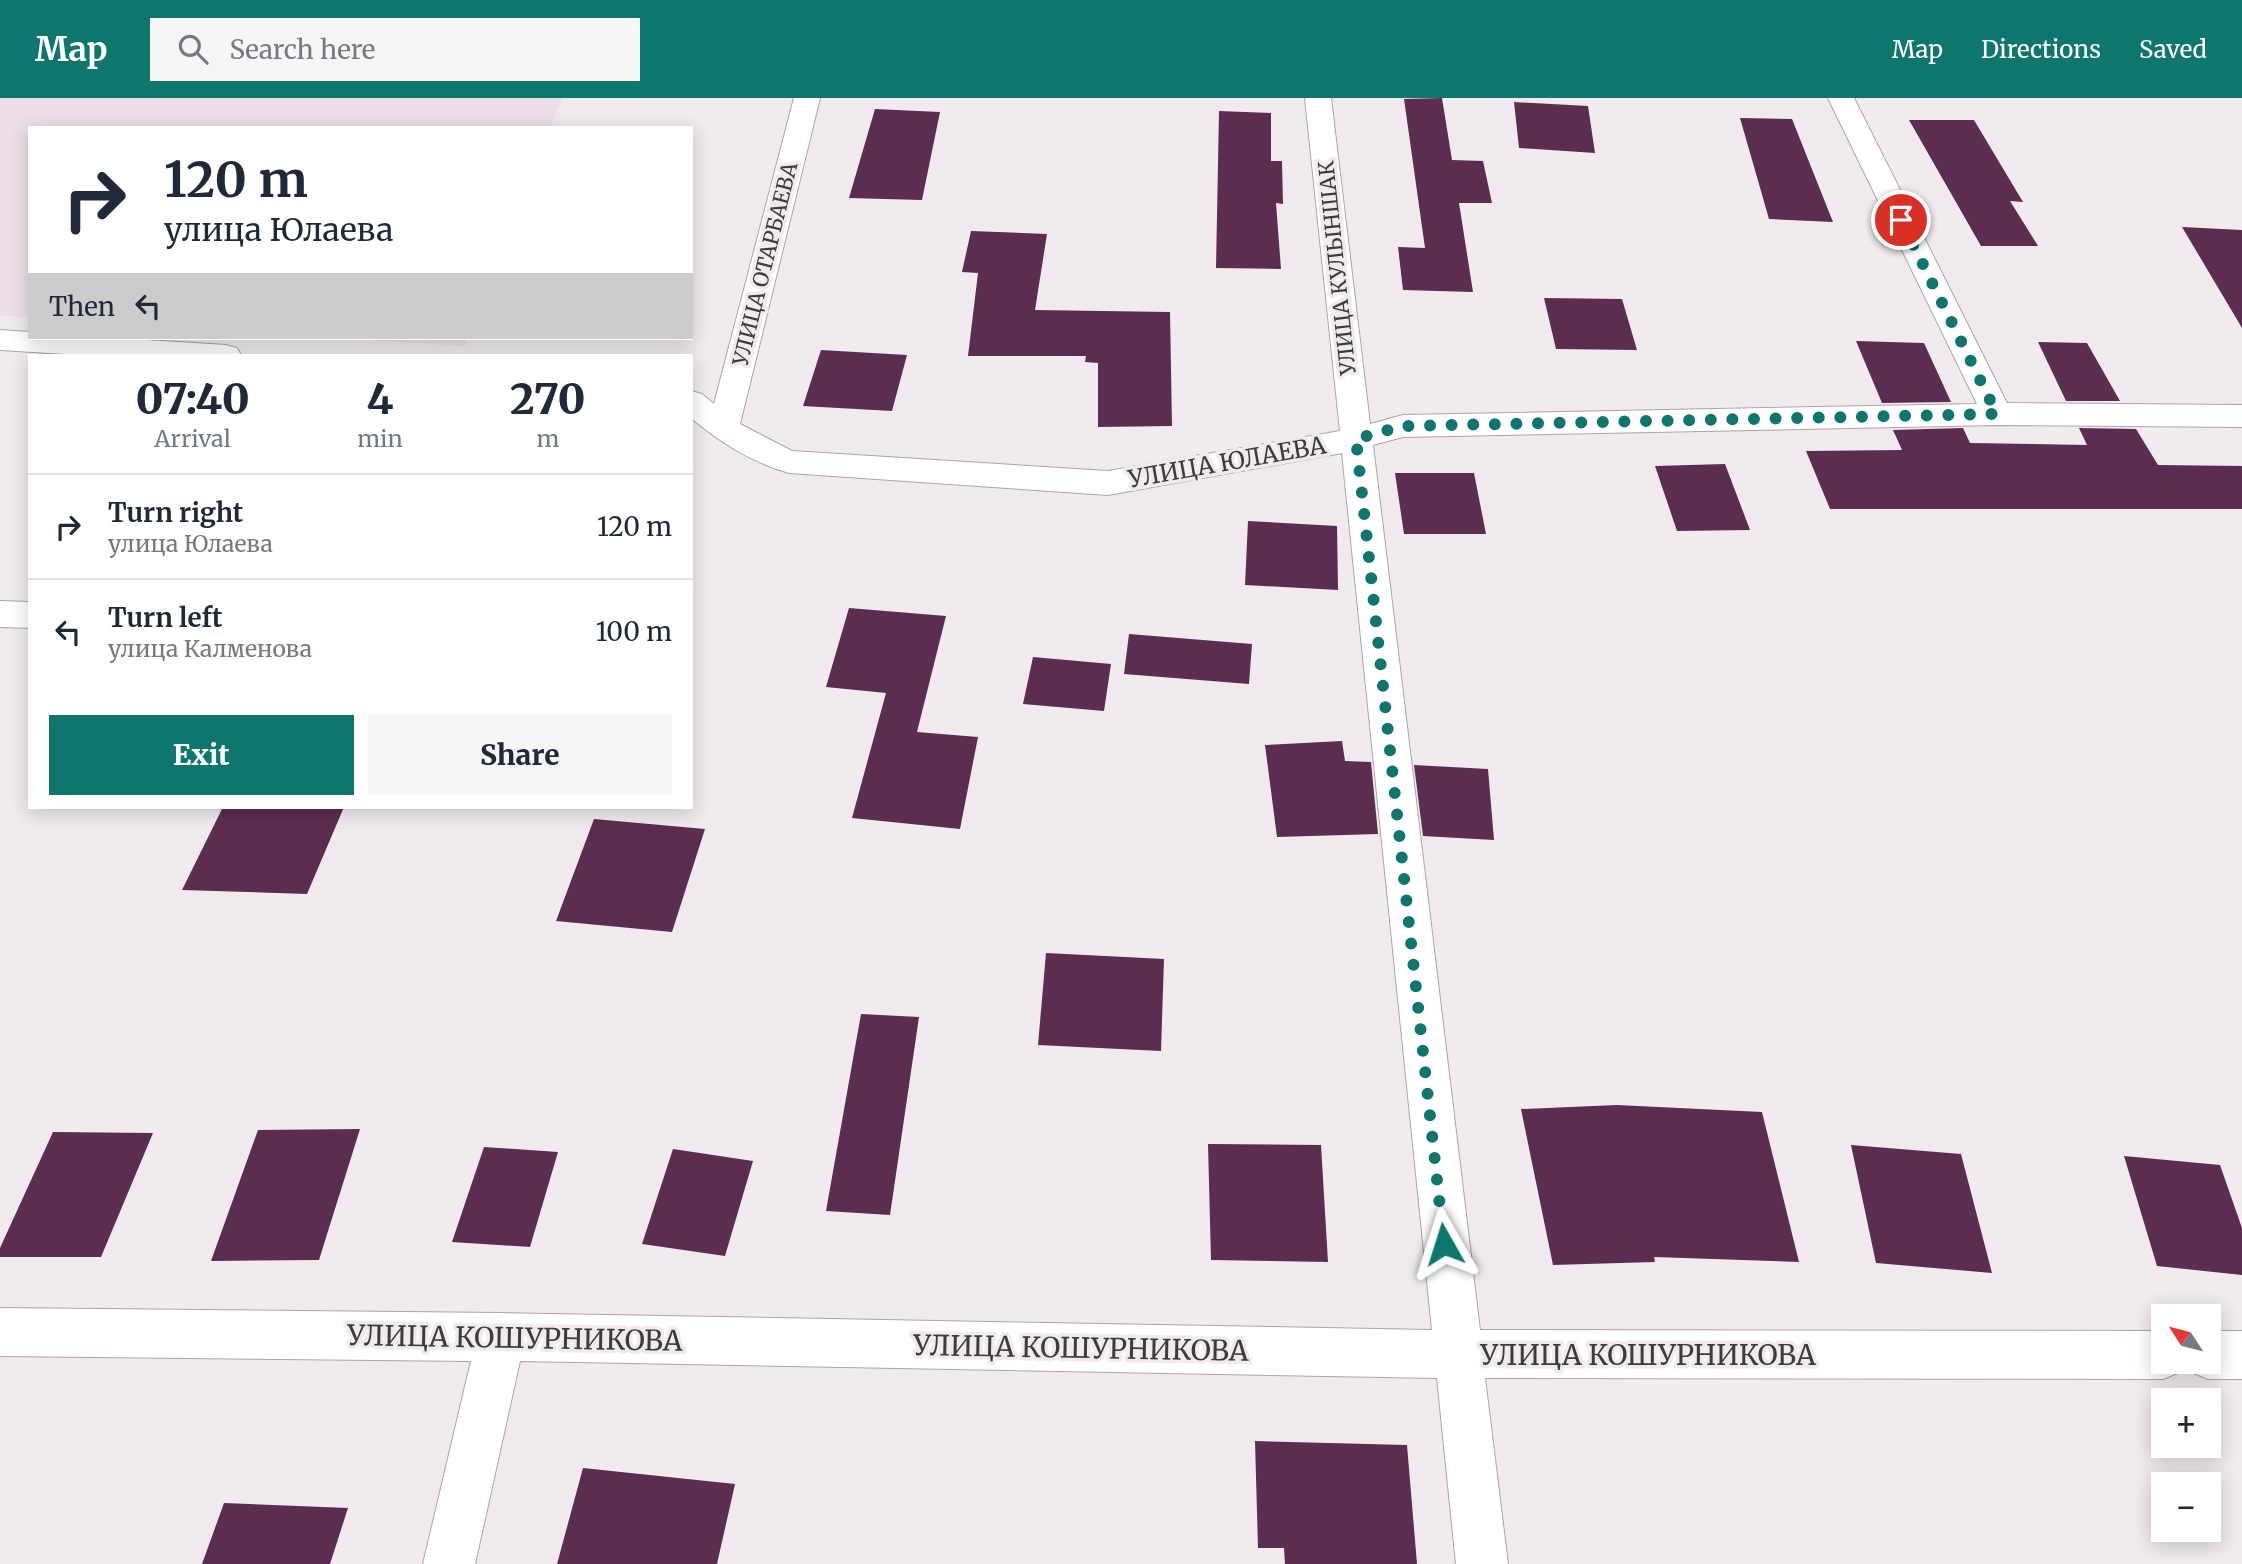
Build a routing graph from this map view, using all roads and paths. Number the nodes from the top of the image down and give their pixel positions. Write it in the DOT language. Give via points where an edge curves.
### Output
graph roads {
  1 [pos="807,98"];
  2 [pos="1318,98"];
  3 [pos="1841,98"];
  4 [pos="0,340"];
  5 [pos="211,354"];
  6 [pos="693,403"];
  7 [pos="1997,414"];
  8 [pos="2242,416"];
  9 [pos="723,429"];
  10 [pos="1356,439"];
  11 [pos="0,614"];
  12 [pos="28,615"];
  13 [pos="0,1332"];
  14 [pos="501,1337"];
  15 [pos="1456,1354"];
  16 [pos="2151,1355"];
  17 [pos="2221,1355"];
  18 [pos="2242,1355"];
  19 [pos="449,1564"];
  20 [pos="1482,1564"];
  1 -- 9 [label="street, УЛИЦА ОТАРБАЕВА"];
  2 -- 10 [label="street, УЛИЦА КУЛЫНШАК"];
  3 -- 7 [label="street"];
  4 -- 5 [label="street"];
  6 -- 9 [label="street, УЛИЦА ЮЛАЕВА"];
  7 -- 8 [label="street, УЛИЦА ЮЛАЕВА"];
  7 -- 10 [label="street, УЛИЦА ЮЛАЕВА" via="1403,426"];
  9 -- 10 [label="street, УЛИЦА ЮЛАЕВА" via="752,449 789,462 1108,483"];
  10 -- 15 [label="street, УЛИЦА КУЛЫНШАК"];
  11 -- 12 [label="street"];
  13 -- 14 [label="street, УЛИЦА КОШУРНИКОВА"];
  14 -- 15 [label="street, УЛИЦА КОШУРНИКОВА"];
  14 -- 19 [label="street"];
  15 -- 16 [label="street, УЛИЦА КОШУРНИКОВА"];
  15 -- 20 [label="street"];
  17 -- 18 [label="street"];
}
